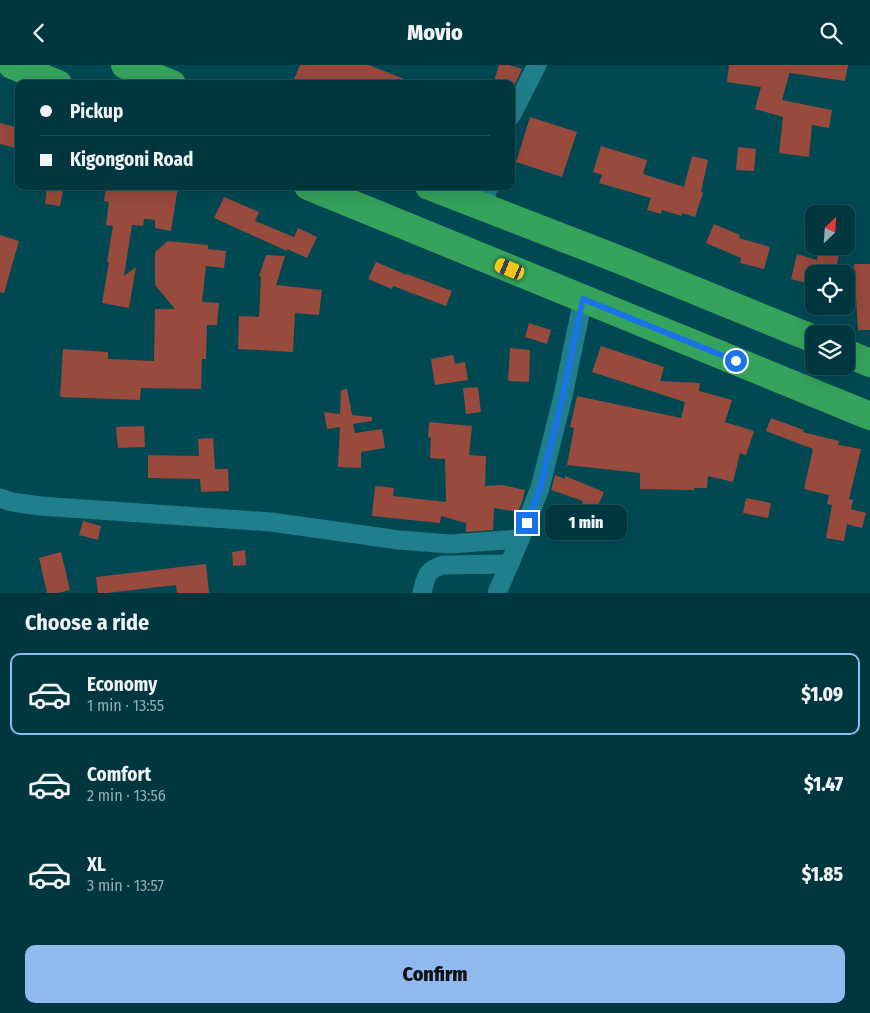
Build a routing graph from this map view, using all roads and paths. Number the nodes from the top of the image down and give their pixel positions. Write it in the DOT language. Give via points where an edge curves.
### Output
graph roads {
  1 [pos="12,65"];
  2 [pos="126,65"];
  3 [pos="537,65"];
  4 [pos="48,80"];
  5 [pos="162,80"];
  6 [pos="515,108"];
  7 [pos="318,190"];
  8 [pos="449,190"];
  9 [pos="485,197"];
  10 [pos="583,299"];
  11 [pos="805,335"];
  12 [pos="855,357"];
  13 [pos="870,363"];
  14 [pos="870,415"];
  15 [pos="0,498"];
  16 [pos="520,539"];
  17 [pos="509,564"];
  18 [pos="422,593"];
  19 [pos="496,593"];
  1 -- 4 [label="highway"];
  2 -- 5 [label="highway"];
  3 -- 6 [label="street"];
  7 -- 10 [label="highway"];
  8 -- 9 [label="highway"];
  9 -- 11 [label="highway" via="615,258"];
  10 -- 14 [label="highway"];
  10 -- 16 [label="street" via="540,488"];
  12 -- 13 [label="highway"];
  15 -- 16 [label="street" via="40,506 271,522 399,540 450,544"];
  16 -- 17 [label="street"];
  17 -- 18 [label="street" via="435,567 426,576"];
  17 -- 19 [label="street"];
}
